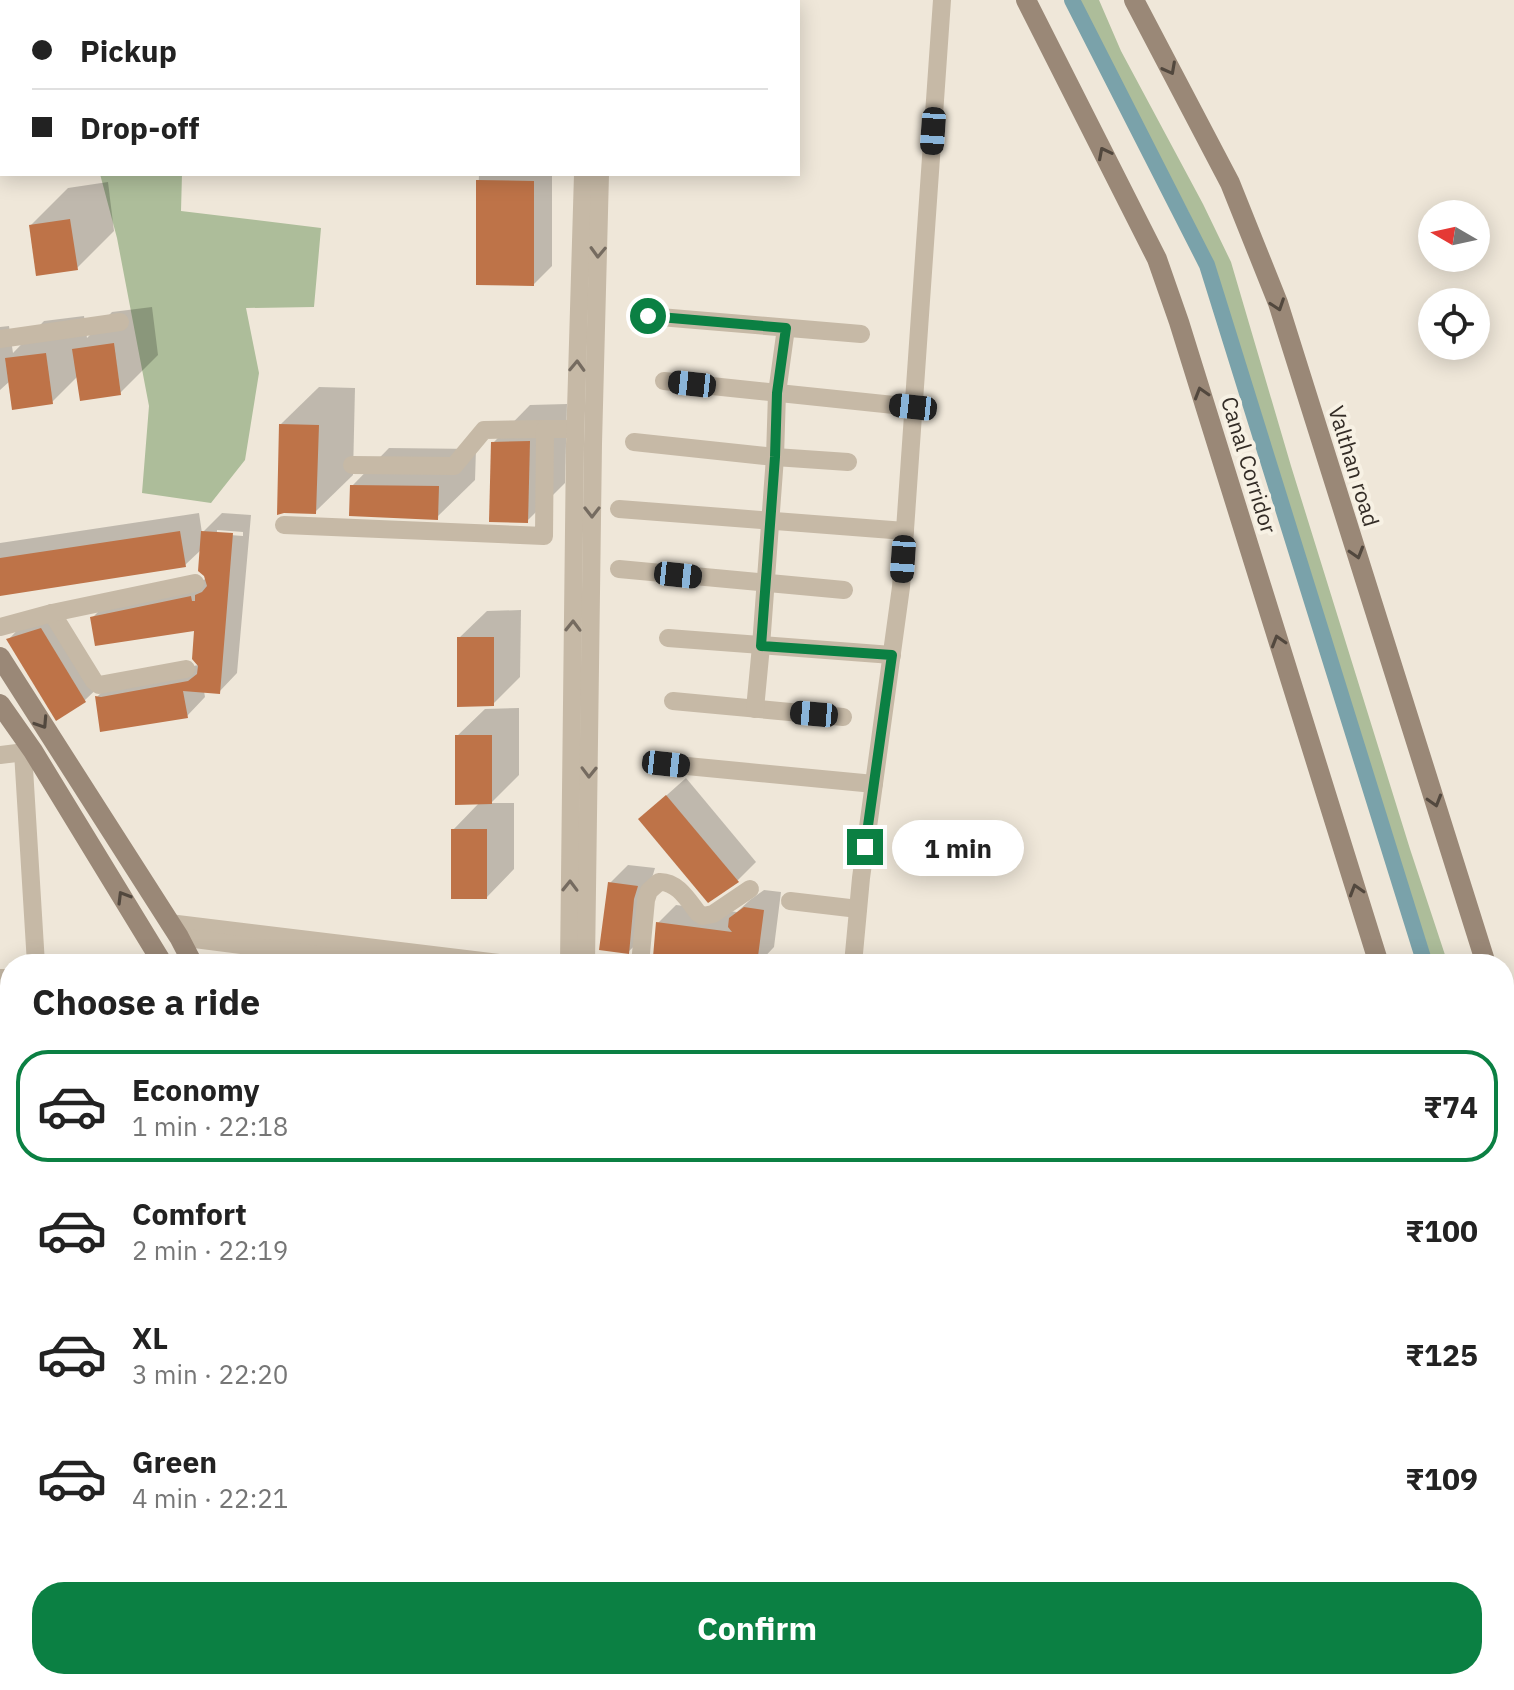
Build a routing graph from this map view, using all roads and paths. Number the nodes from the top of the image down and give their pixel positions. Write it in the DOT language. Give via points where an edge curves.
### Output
graph roads {
  1 [pos="942,0"];
  2 [pos="1026,0"];
  3 [pos="1134,0"];
  4 [pos="583,176"];
  5 [pos="600,176"];
  6 [pos="648,316"];
  7 [pos="120,322"];
  8 [pos="786,328"];
  9 [pos="861,334"];
  10 [pos="0,339"];
  11 [pos="664,381"];
  12 [pos="777,393"];
  13 [pos="913,407"];
  14 [pos="545,429"];
  15 [pos="575,429"];
  16 [pos="634,442"];
  17 [pos="775,457"];
  18 [pos="848,462"];
  19 [pos="352,465"];
  20 [pos="619,509"];
  21 [pos="770,520"];
  22 [pos="284,525"];
  23 [pos="905,531"];
  24 [pos="619,569"];
  25 [pos="195,583"];
  26 [pos="766,584"];
  27 [pos="844,590"];
  28 [pos="52,613"];
  29 [pos="0,627"];
  30 [pos="668,638"];
  31 [pos="761,646"];
  32 [pos="892,655"];
  33 [pos="0,657"];
  34 [pos="186,669"];
  35 [pos="673,701"];
  36 [pos="0,704"];
  37 [pos="755,709"];
  38 [pos="843,717"];
  39 [pos="28,752"];
  40 [pos="0,755"];
  41 [pos="666,764"];
  42 [pos="874,784"];
  43 [pos="750,889"];
  44 [pos="790,901"];
  45 [pos="858,909"];
  46 [pos="179,947"];
  47 [pos="36,954"];
  48 [pos="157,954"];
  49 [pos="264,954"];
  50 [pos="314,954"];
  51 [pos="569,954"];
  52 [pos="586,954"];
  53 [pos="641,954"];
  54 [pos="854,954"];
  55 [pos="1376,954"];
  56 [pos="1483,954"];
  1 -- 13 [label="street"];
  55 -- 2 [label="main road, Canal Corridor, one-way" via="1157,259"];
  3 -- 56 [label="main road, Valthan road, one-way" via="1230,183 1278,303"];
  15 -- 4 [label="street, one-way"];
  5 -- 52 [label="street, one-way"];
  6 -- 8 [label="street"];
  7 -- 10 [label="street"];
  8 -- 9 [label="street"];
  8 -- 12 [label="street"];
  11 -- 12 [label="street"];
  12 -- 13 [label="street"];
  12 -- 17 [label="street"];
  13 -- 23 [label="street"];
  14 -- 15 [label="street"];
  14 -- 19 [label="street" via="484,430 454,466"];
  14 -- 22 [label="street" via="544,536"];
  51 -- 15 [label="street, one-way"];
  16 -- 17 [label="street"];
  17 -- 18 [label="street"];
  17 -- 21 [label="street"];
  20 -- 21 [label="street"];
  21 -- 23 [label="street"];
  21 -- 26 [label="street"];
  23 -- 32 [label="street"];
  24 -- 26 [label="street"];
  25 -- 28 [label="street"];
  26 -- 27 [label="street"];
  26 -- 31 [label="street"];
  28 -- 29 [label="street"];
  28 -- 34 [label="street" via="99,685"];
  30 -- 31 [label="street"];
  31 -- 32 [label="street"];
  31 -- 37 [label="street"];
  32 -- 42 [label="street"];
  33 -- 46 [label="main road, one-way"];
  35 -- 37 [label="street"];
  36 -- 39 [label="main road"];
  37 -- 38 [label="street"];
  39 -- 40 [label="street"];
  39 -- 47 [label="street"];
  48 -- 39 [label="main road, one-way"];
  41 -- 42 [label="street"];
  42 -- 45 [label="street"];
  43 -- 53 [label="street" via="703,916 674,885 659,882 646,900"];
  44 -- 45 [label="street"];
  45 -- 54 [label="street"];
  46 -- 49 [label="street"];
  46 -- 50 [label="street"];
}
